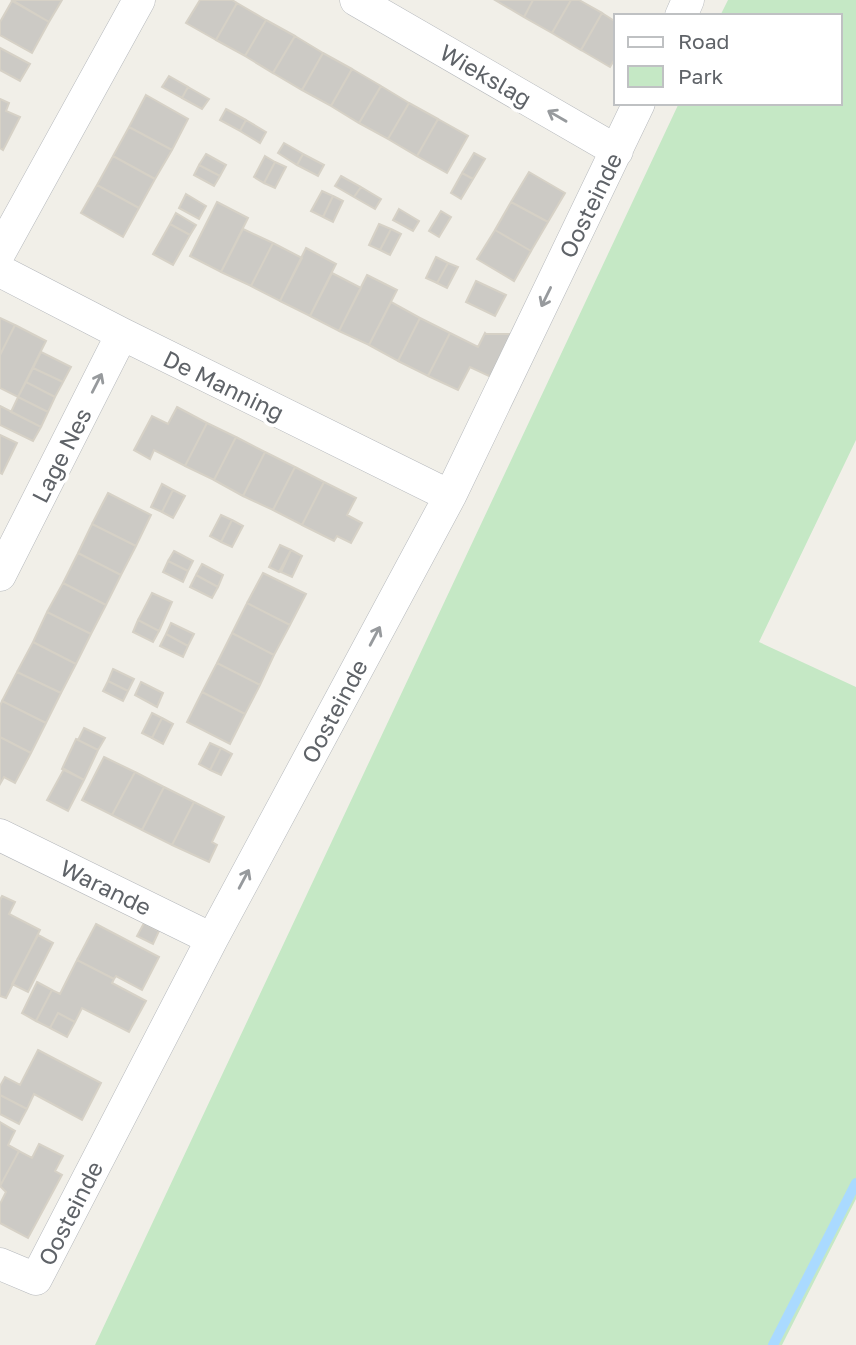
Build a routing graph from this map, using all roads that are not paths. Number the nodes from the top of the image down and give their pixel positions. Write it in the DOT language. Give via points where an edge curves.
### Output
graph roads {
  1 [pos="139,0"];
  2 [pos="356,0"];
  3 [pos="638,105"];
  4 [pos="617,150"];
  5 [pos="0,252"];
  6 [pos="0,271"];
  7 [pos="122,334"];
  8 [pos="450,496"];
  9 [pos="0,575"];
  10 [pos="0,835"];
  11 [pos="212,939"];
  12 [pos="0,1264"];
  1 -- 5 [label="street"];
  4 -- 2 [label="street, Wiekslag, one-way"];
  3 -- 4 [label="street, Oosteinde"];
  4 -- 8 [label="street, Oosteinde, one-way"];
  6 -- 7 [label="street, De Manning"];
  7 -- 8 [label="street, De Manning"];
  9 -- 7 [label="street, Lage Nes, one-way"];
  11 -- 8 [label="street, Oosteinde, one-way"];
  10 -- 11 [label="street, Warande"];
  11 -- 12 [label="street, Oosteinde" via="36,1279"];
}
